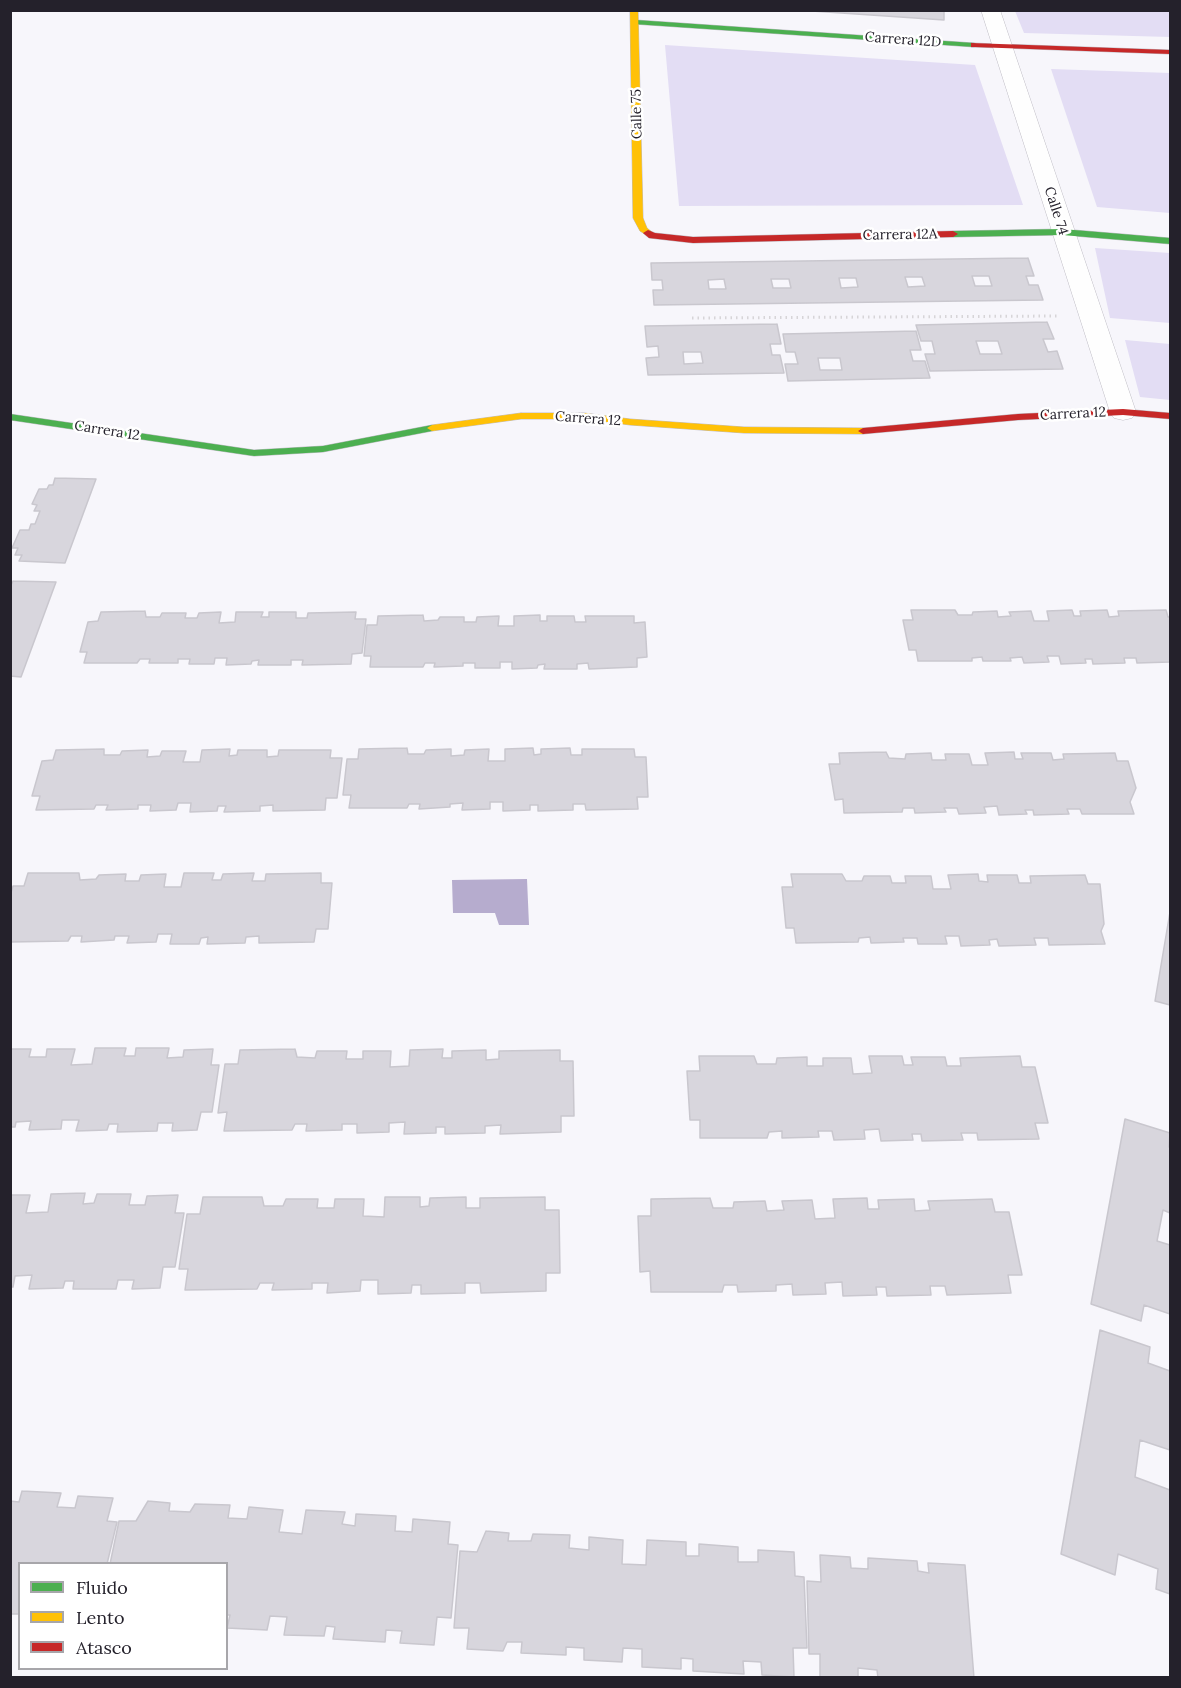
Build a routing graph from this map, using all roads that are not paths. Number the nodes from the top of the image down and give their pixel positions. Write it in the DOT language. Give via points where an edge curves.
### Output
graph roads {
  1 [pos="990,10"];
  2 [pos="635,16"];
  3 [pos="1004,47"];
  4 [pos="1170,52"];
  5 [pos="638,218"];
  6 [pos="1062,232"];
  7 [pos="1170,241"];
  8 [pos="1124,412"];
  9 [pos="1170,416"];
  10 [pos="10,417"];
  1 -- 3 [label="street, Calle 74"];
  2 -- 3 [label="street, Carrera 12D"];
  2 -- 5 [label="street, Calle 75"];
  3 -- 4 [label="street, Carrera 12D"];
  3 -- 6 [label="street, Calle 74"];
  5 -- 6 [label="street, Carrera 12A" via="652,236 668,239"];
  6 -- 7 [label="street, Carrera 12A"];
  6 -- 8 [label="street, Calle 74"];
  8 -- 9 [label="street, Carrera 12"];
  8 -- 10 [label="street, Carrera 12" via="864,431 744,430 584,416 521,416 451,424 323,449 254,453"];
}
